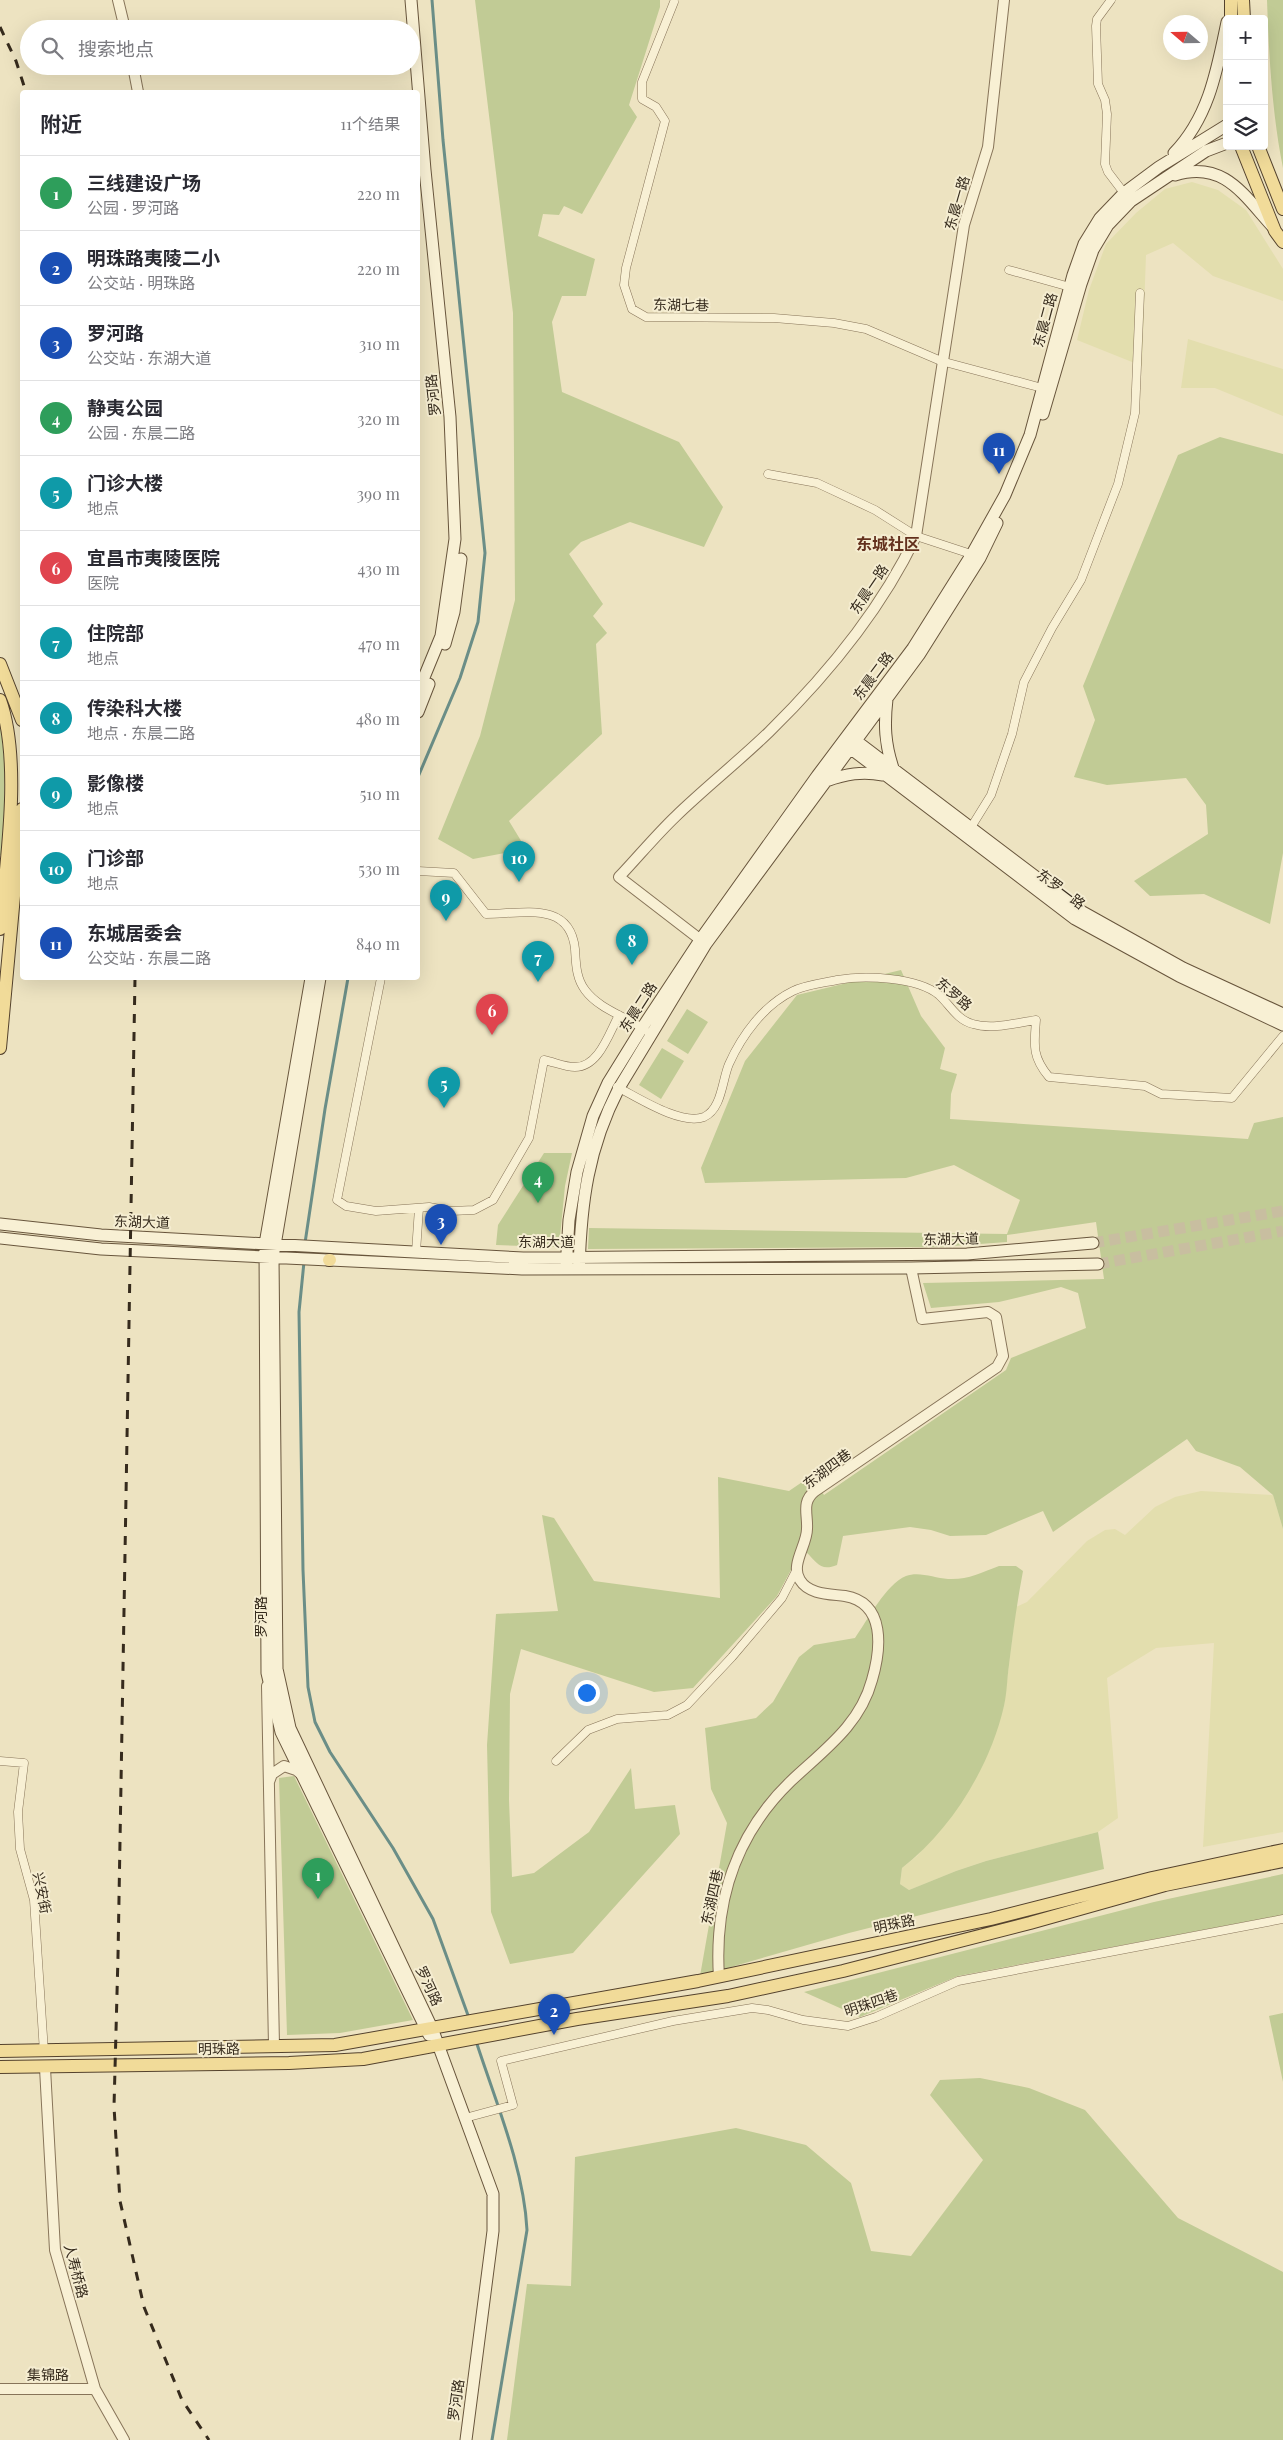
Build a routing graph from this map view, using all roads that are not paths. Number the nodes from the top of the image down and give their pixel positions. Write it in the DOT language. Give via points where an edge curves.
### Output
graph roads {
  1 [pos="118,0"];
  2 [pos="410,0"];
  3 [pos="1004,0"];
  4 [pos="1112,0"];
  5 [pos="1231,0"];
  6 [pos="1243,0"];
  7 [pos="674,2"];
  8 [pos="1229,15"];
  9 [pos="1232,15"];
  10 [pos="1244,15"];
  11 [pos="123,20"];
  12 [pos="412,20"];
  13 [pos="1223,41"];
  14 [pos="135,75"];
  15 [pos="417,75"];
  16 [pos="138,90"];
  17 [pos="418,90"];
  18 [pos="420,113"];
  19 [pos="1223,127"];
  20 [pos="1223,145"];
  21 [pos="1244,150"];
  22 [pos="1260,150"];
  23 [pos="1159,167"];
  24 [pos="1162,180"];
  25 [pos="1124,193"];
  26 [pos="1283,209"];
  27 [pos="1276,231"];
  28 [pos="1283,242"];
  29 [pos="1009,270"];
  30 [pos="1070,287"];
  31 [pos="1140,293"];
  32 [pos="941,361"];
  33 [pos="1046,389"];
  34 [pos="768,474"];
  35 [pos="453,489"];
  36 [pos="916,536"];
  37 [pos="976,556"];
  38 [pos="0,664"];
  39 [pos="420,687"];
  40 [pos="888,698"];
  41 [pos="0,700"];
  42 [pos="420,707"];
  43 [pos="20,715"];
  44 [pos="849,741"];
  45 [pos="889,772"];
  46 [pos="826,781"];
  47 [pos="970,829"];
  48 [pos="420,871"];
  49 [pos="20,878"];
  50 [pos="0,929"];
  51 [pos="703,942"];
  52 [pos="311,980"];
  53 [pos="320,980"];
  54 [pos="381,980"];
  55 [pos="1283,1014"];
  56 [pos="619,1015"];
  57 [pos="1283,1025"];
  58 [pos="646,1031"];
  59 [pos="1283,1036"];
  60 [pos="0,1048"];
  61 [pos="614,1086"];
  62 [pos="419,1208"];
  63 [pos="0,1224"];
  64 [pos="0,1238"];
  65 [pos="1093,1243"];
  66 [pos="270,1244"];
  67 [pos="416,1252"];
  68 [pos="330,1256"];
  69 [pos="269,1257"];
  70 [pos="566,1263"];
  71 [pos="579,1263"];
  72 [pos="1098,1264"];
  73 [pos="911,1268"];
  74 [pos="797,1569"];
  75 [pos="267,1673"];
  76 [pos="0,1761"];
  77 [pos="556,1761"];
  78 [pos="302,1775"];
  79 [pos="269,1783"];
  80 [pos="1283,1850"];
  81 [pos="1283,1861"];
  82 [pos="1283,1919"];
  83 [pos="719,1977"];
  84 [pos="428,2029"];
  85 [pos="274,2046"];
  86 [pos="438,2046"];
  87 [pos="0,2051"];
  88 [pos="44,2052"];
  89 [pos="0,2067"];
  90 [pos="45,2068"];
  91 [pos="465,2118"];
  92 [pos="0,2389"];
  93 [pos="95,2389"];
  94 [pos="124,2440"];
  95 [pos="466,2440"];
  1 -- 11 [label="street"];
  2 -- 12 [label="main road, 罗河路"];
  3 -- 32 [label="street, 东晨一路" via="988,147 964,225"];
  4 -- 25 [label="street" via="1097,19 1096,62 1098,84 1107,114 1105,164"];
  5 -- 8 [label="main road"];
  5 -- 9 [label="main road"];
  6 -- 10 [label="main road"];
  7 -- 32 [label="street, 东湖七巷" via="642,82 642,99 656,107 665,121 626,268 624,285 632,309 646,317 774,318 834,323 866,329"];
  13 -- 23 [label="main road" via="1215,78 1202,113 1187,139"];
  14 -- 16 [label="street"];
  15 -- 17 [label="main road, 罗河路"];
  18 -- 35 [label="main road, 罗河路" via="450,417"];
  19 -- 23 [label="main road, 东晨二路"];
  20 -- 24 [label="main road, 东晨二路" via="1206,151"];
  21 -- 27 [label="main road"];
  22 -- 26 [label="main road"];
  23 -- 25 [label="main road, 东晨二路"];
  24 -- 27 [label="main road" via="1186,172 1218,174 1238,188"];
  24 -- 33 [label="main road, 东晨二路" via="1131,201 1108,225 1093,250"];
  25 -- 30 [label="main road, 东晨二路" via="1100,218 1084,244"];
  27 -- 28 [label="main road"];
  29 -- 30 [label="street"];
  30 -- 33 [label="main road, 东晨二路"];
  31 -- 47 [label="street" via="1135,413 1118,484 1082,580 1024,682 1012,734 991,794"];
  32 -- 33 [label="street, 东湖七巷"];
  32 -- 36 [label="street, 东晨一路"];
  33 -- 37 [label="main road, 东晨二路" via="1005,495"];
  34 -- 36 [label="street" via="817,483 875,510"];
  35 -- 39 [label="main road, 罗河路" via="455,539 447,606 441,636"];
  35 -- 42 [label="main road, 罗河路" via="463,538 454,612 448,637"];
  36 -- 37 [label="street"];
  36 -- 51 [label="street, 东晨一路" via="902,565 844,651 813,687 768,733 675,816 619,877"];
  37 -- 40 [label="main road, 东晨二路" via="920,654"];
  37 -- 44 [label="main road, 东晨二路"];
  38 -- 43 [label="main road"];
  40 -- 44 [label="main road, 东晨二路"];
  40 -- 45 [label="main road" via="884,726"];
  41 -- 50 [label="main road" via="5,713 11,761 7,865"];
  44 -- 45 [label="main road, 东罗一路"];
  44 -- 46 [label="main road, 东晨二路"];
  44 -- 51 [label="main road, 东晨二路"];
  45 -- 46 [label="main road" via="860,772"];
  45 -- 47 [label="main road, 东罗一路"];
  45 -- 57 [label="main road, 东罗一路" via="1075,919 1179,976"];
  46 -- 51 [label="main road, 东晨二路"];
  47 -- 55 [label="main road, 东罗一路" via="1080,912 1183,968"];
  48 -- 56 [label="street" via="454,873 486,914 543,913 560,918 571,932 576,970 583,987 591,998"];
  49 -- 60 [label="main road"];
  51 -- 58 [label="main road, 东晨二路"];
  52 -- 66 [label="main road, 罗河路"];
  53 -- 66 [label="main road, 罗河路"];
  54 -- 62 [label="street" via="337,1200 346,1206 376,1211"];
  56 -- 58 [label="street"];
  56 -- 62 [label="street" via="596,1058 586,1065 574,1067 544,1060 529,1138 493,1200 474,1210"];
  58 -- 61 [label="main road, 东晨二路"];
  59 -- 61 [label="street, 东罗路" via="1232,1098 1161,1094 1145,1086 1049,1077 1040,1066 1034,1050 1036,1020 988,1026 972,1024 961,1019 940,996 925,986 901,980 839,980 793,991 766,1009 746,1033 729,1064 716,1108 704,1117 692,1119 657,1109"];
  61 -- 70 [label="main road, 东晨二路" via="593,1116 582,1150 569,1220"];
  61 -- 71 [label="main road, 东晨二路" via="587,1173 580,1222"];
  62 -- 67 [label="street"];
  63 -- 66 [label="main road, 东湖大道" via="101,1235"];
  64 -- 69 [label="main road, 东湖大道" via="101,1249"];
  65 -- 71 [label="main road, 东湖大道" via="984,1254"];
  66 -- 68 [label="main road, 东湖大道"];
  66 -- 69 [label="main road, 罗河路"];
  67 -- 68 [label="main road, 东湖大道"];
  67 -- 70 [label="main road, 东湖大道"];
  68 -- 69 [label="main road, 东湖大道"];
  68 -- 70 [label="main road, 东湖大道" via="493,1268"];
  69 -- 75 [label="main road, 罗河路"];
  69 -- 84 [label="main road, 罗河路" via="277,1669 282,1699 290,1728"];
  70 -- 71 [label="main road, 东湖大道"];
  71 -- 73 [label="main road, 东湖大道"];
  72 -- 73 [label="main road, 东湖大道"];
  73 -- 74 [label="street, 东湖四巷" via="922,1319 988,1312 996,1317 1003,1356 997,1367 810,1496 805,1512 807,1530"];
  74 -- 77 [label="street" via="782,1598 687,1705 668,1715 618,1719 588,1730"];
  74 -- 83 [label="street, 东湖四巷" via="800,1580 807,1587 858,1600 872,1610 878,1635 876,1665 867,1698 856,1718 776,1798 742,1848 729,1876 720,1914"];
  75 -- 78 [label="main road, 罗河路" via="281,1732"];
  75 -- 79 [label="street, 罗河路"];
  76 -- 88 [label="street, 兴安街" via="24,1763 18,1812 20,1849 34,1900"];
  78 -- 79 [label="street" via="284,1766 272,1774"];
  78 -- 84 [label="main road, 罗河路"];
  79 -- 85 [label="street, 罗河路"];
  80 -- 83 [label="main road, 明珠路" via="1152,1878 991,1919"];
  81 -- 86 [label="main road, 明珠路" via="1165,1885 824,1975 728,1996"];
  82 -- 91 [label="street, 明珠四巷" via="958,1981 848,2026 752,2008 500,2060 513,2105"];
  83 -- 84 [label="main road, 明珠路"];
  84 -- 85 [label="main road, 明珠路" via="335,2045"];
  84 -- 86 [label="main road, 罗河路"];
  85 -- 88 [label="main road, 明珠路"];
  86 -- 90 [label="main road, 明珠路" via="363,2059 317,2062"];
  86 -- 91 [label="main road, 罗河路"];
  87 -- 88 [label="main road, 明珠路"];
  89 -- 90 [label="main road, 明珠路"];
  90 -- 93 [label="street, 人寿桥路" via="55,2250"];
  91 -- 95 [label="main road, 罗河路" via="492,2194 492,2241"];
  92 -- 93 [label="street, 集锦路"];
  93 -- 94 [label="street, 人寿桥路"];
}
